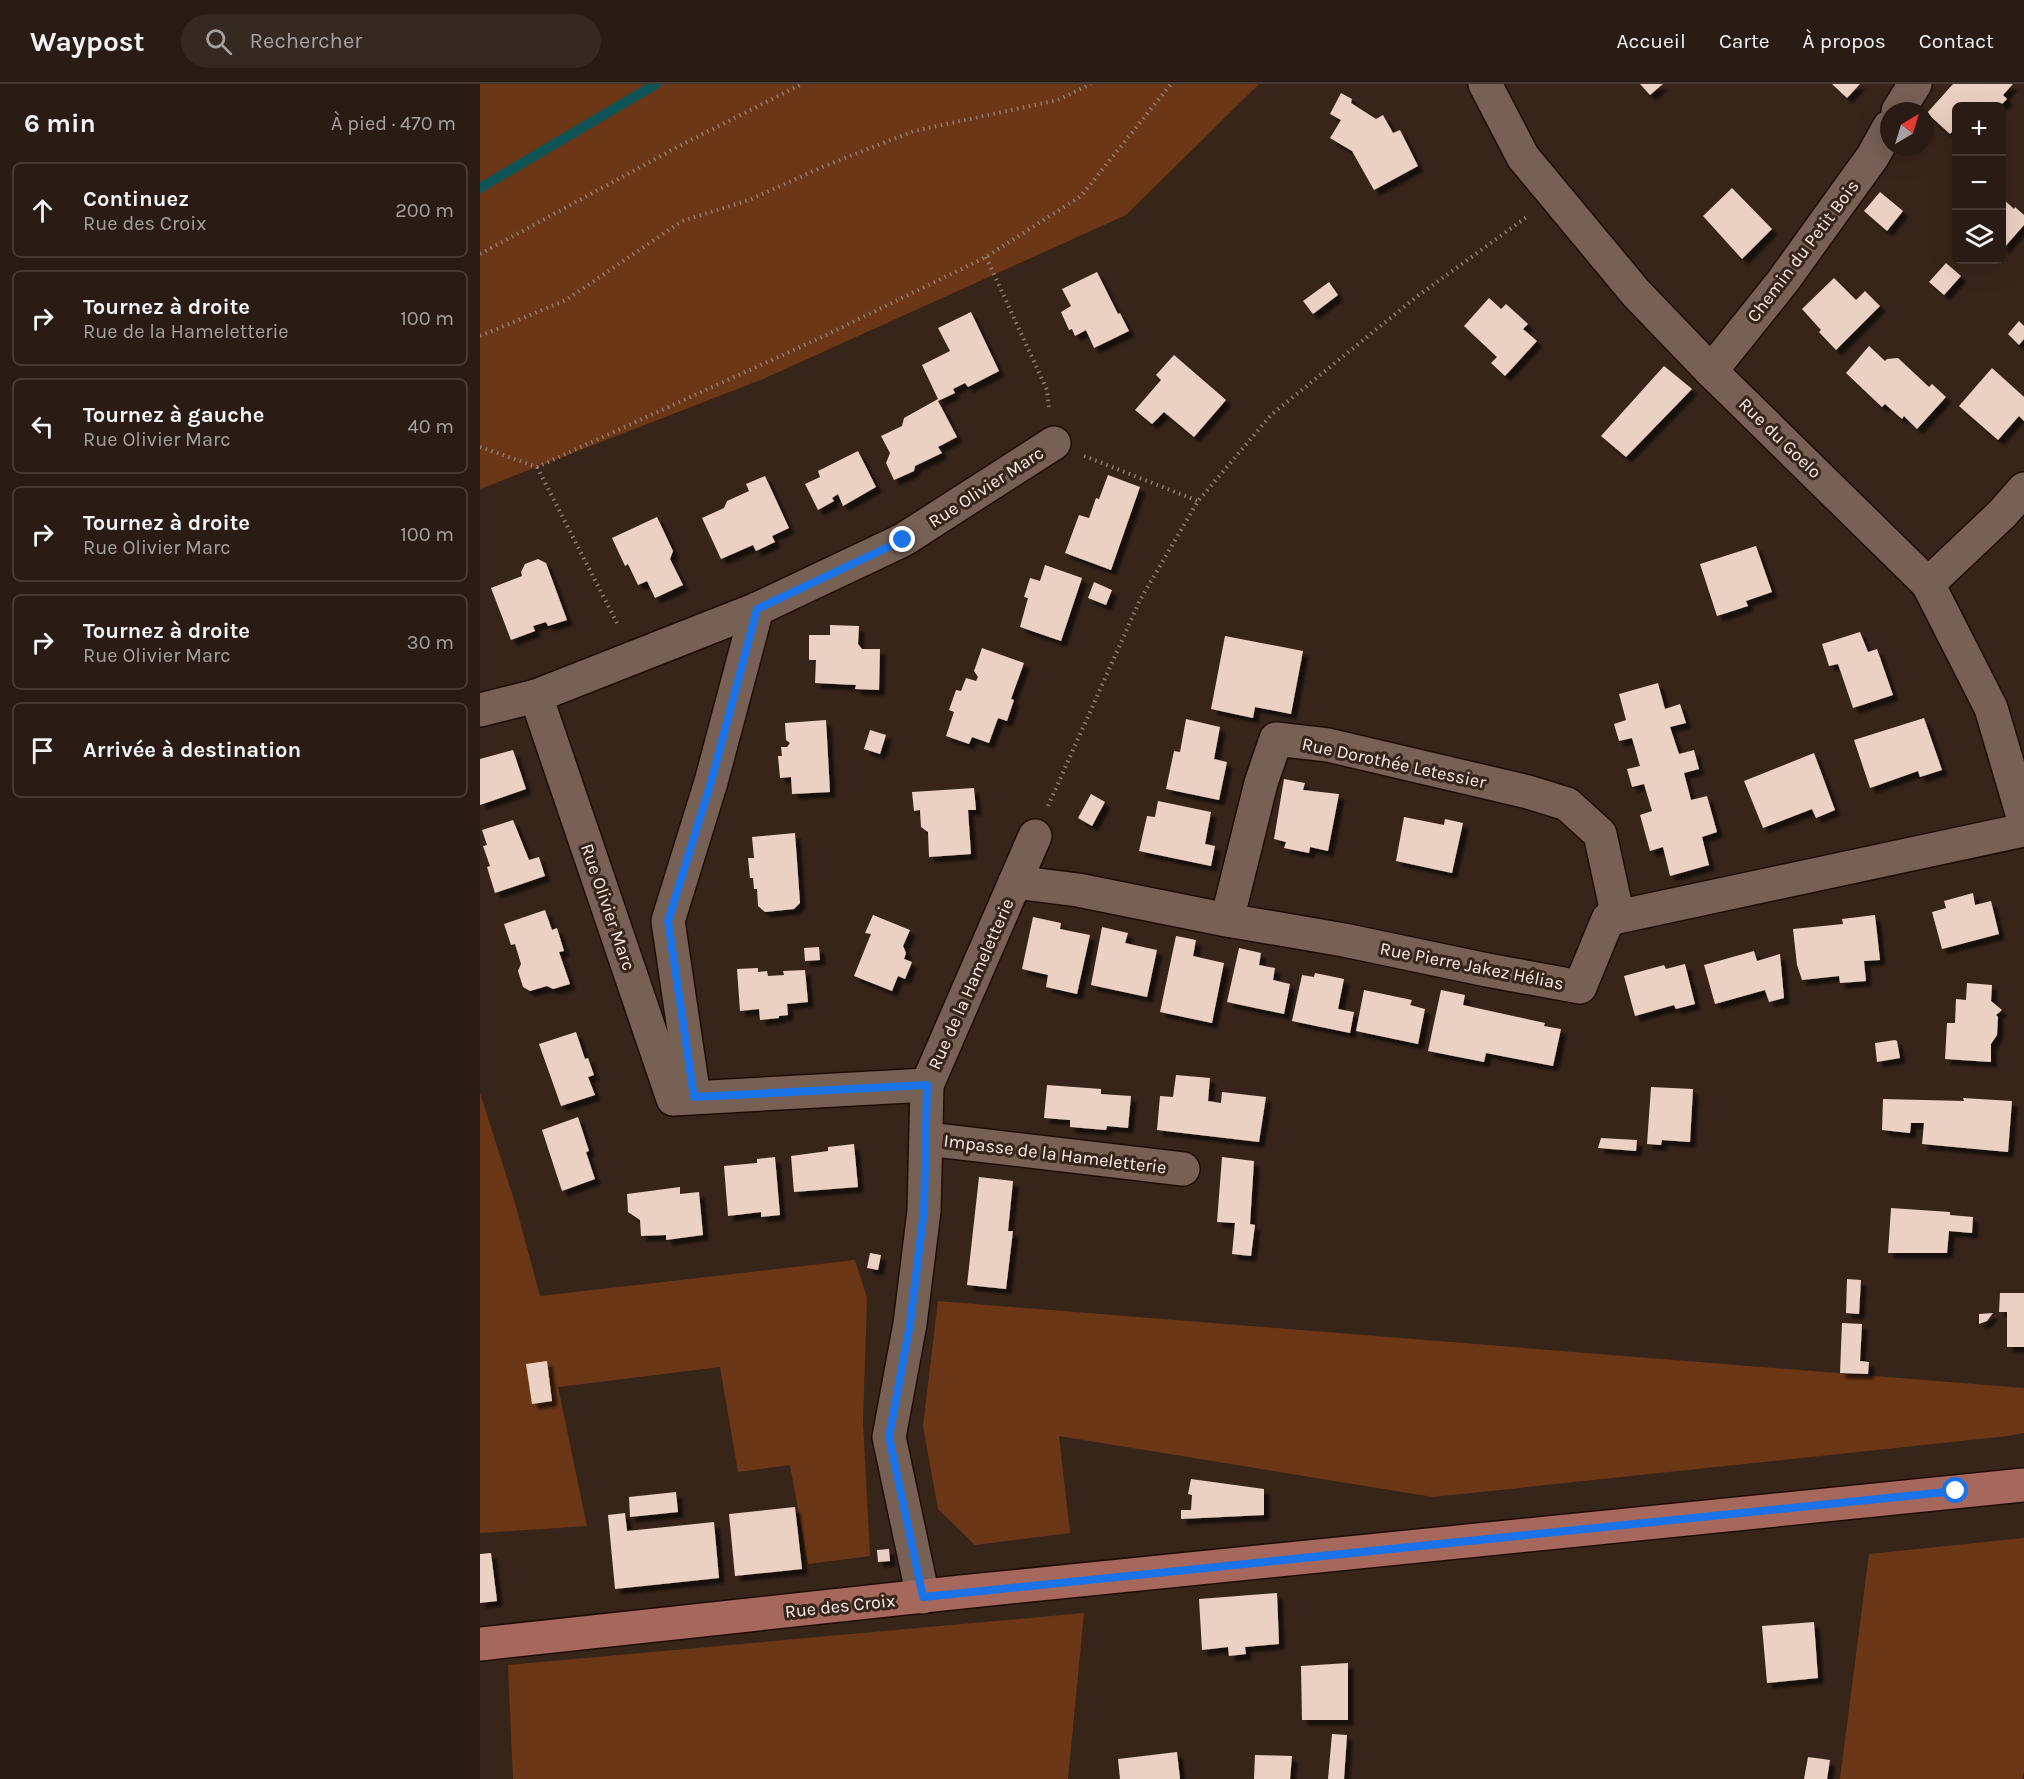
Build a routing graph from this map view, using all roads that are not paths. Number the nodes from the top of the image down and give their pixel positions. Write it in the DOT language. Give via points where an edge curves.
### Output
graph roads {
  1 [pos="1485,84"];
  2 [pos="1915,84"];
  3 [pos="1904,102"];
  4 [pos="1880,143"];
  5 [pos="1711,370"];
  6 [pos="1054,443"];
  7 [pos="2024,489"];
  8 [pos="1928,584"];
  9 [pos="757,609"];
  10 [pos="536,696"];
  11 [pos="480,710"];
  12 [pos="2023,813"];
  13 [pos="1035,836"];
  14 [pos="1015,882"];
  15 [pos="1618,917"];
  16 [pos="1227,920"];
  17 [pos="668,921"];
  18 [pos="617,933"];
  19 [pos="927,1085"];
  20 [pos="684,1098"];
  21 [pos="927,1139"];
  22 [pos="1183,1168"];
  23 [pos="2024,1485"];
  24 [pos="923,1597"];
  25 [pos="480,1644"];
  1 -- 5 [label="street, Rue du Goelo" via="1523,157 1636,293"];
  2 -- 3 [label="street"];
  4 -- 5 [label="street, Chemin du Petit Bois" via="1783,282"];
  5 -- 8 [label="street, Rue du Goelo"];
  6 -- 9 [label="street, Rue Olivier Marc" via="903,540"];
  7 -- 8 [label="street"];
  8 -- 12 [label="street, Rue du Goelo" via="1991,708"];
  9 -- 10 [label="street, Rue Olivier Marc"];
  9 -- 17 [label="street" via="711,782"];
  10 -- 11 [label="street, Rue Olivier Marc"];
  10 -- 18 [label="street, Rue Olivier Marc"];
  12 -- 15 [label="street"];
  13 -- 14 [label="street, Rue de la Hameletterie"];
  14 -- 16 [label="street, Rue Pierre Jakez Hélias" via="1078,890"];
  14 -- 19 [label="street, Rue de la Hameletterie"];
  15 -- 16 [label="street, Rue Pierre Jakez Hélias" via="1608,919 1580,987"];
  15 -- 16 [label="street, Rue Dorothée Letessier" via="1600,834 1567,804 1328,745 1276,739"];
  17 -- 18 [label="street"];
  17 -- 20 [label="street"];
  18 -- 20 [label="street, Rue Olivier Marc"];
  19 -- 20 [label="street"];
  19 -- 21 [label="street, Rue de la Hameletterie"];
  21 -- 22 [label="street, Impasse de la Hameletterie"];
  21 -- 24 [label="street, Rue de la Hameletterie" via="924,1210 910,1324 889,1437"];
  23 -- 24 [label="main road, Rue des Croix"];
  24 -- 25 [label="main road, Rue des Croix"];
}
